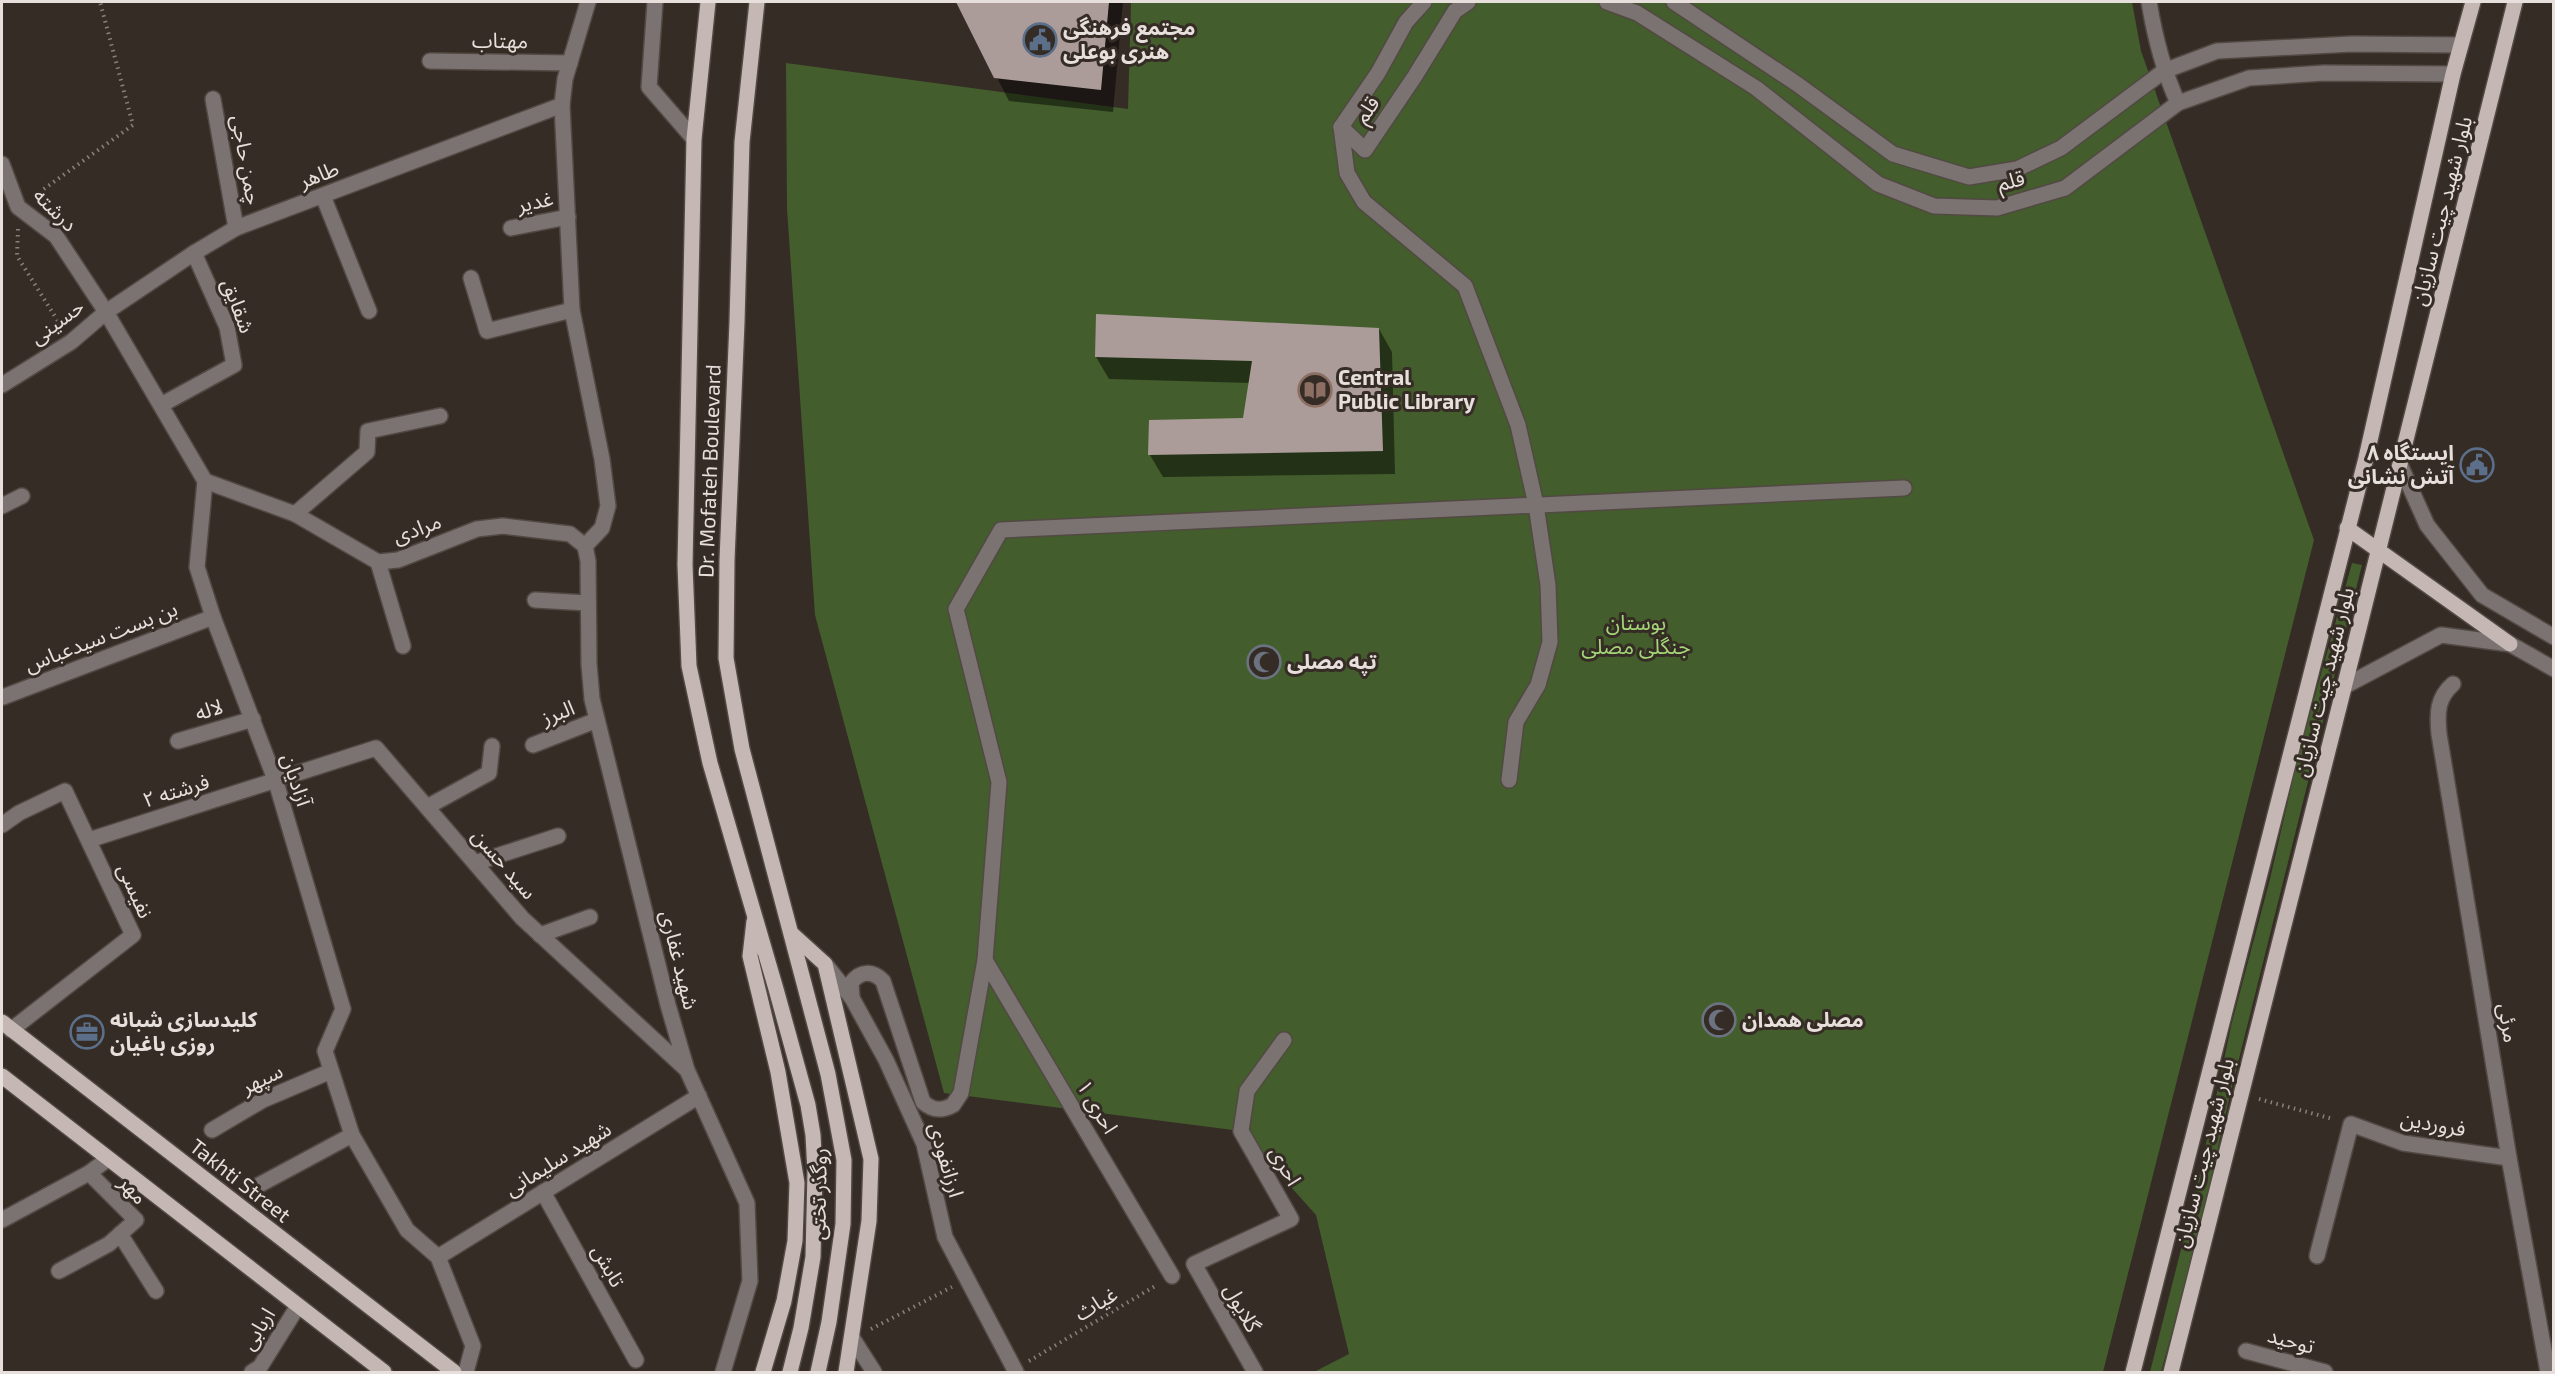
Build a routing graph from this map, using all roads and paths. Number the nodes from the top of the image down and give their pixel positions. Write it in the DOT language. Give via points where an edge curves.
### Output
graph roads {
  1 [pos="100,2"];
  2 [pos="588,2"];
  3 [pos="655,2"];
  4 [pos="708,2"];
  5 [pos="757,2"];
  6 [pos="1424,2"];
  7 [pos="1468,2"];
  8 [pos="1607,2"];
  9 [pos="1674,2"];
  10 [pos="2149,2"];
  11 [pos="2473,2"];
  12 [pos="2515,2"];
  13 [pos="2461,45"];
  14 [pos="430,61"];
  15 [pos="570,63"];
  16 [pos="2164,71"];
  17 [pos="2453,74"];
  18 [pos="213,99"];
  19 [pos="2178,103"];
  20 [pos="562,105"];
  21 [pos="1341,127"];
  22 [pos="694,139"];
  23 [pos="2,164"];
  24 [pos="322,196"];
  25 [pos="18,207"];
  26 [pos="568,217"];
  27 [pos="236,228"];
  28 [pos="511,228"];
  29 [pos="194,253"];
  30 [pos="471,278"];
  31 [pos="572,310"];
  32 [pos="369,311"];
  33 [pos="106,312"];
  34 [pos="70,342"];
  35 [pos="2,385"];
  36 [pos="161,405"];
  37 [pos="440,416"];
  38 [pos="2401,467"];
  39 [pos="205,481"];
  40 [pos="1904,488"];
  41 [pos="22,496"];
  42 [pos="1536,505"];
  43 [pos="2,506"];
  44 [pos="295,514"];
  45 [pos="2347,528"];
  46 [pos="585,546"];
  47 [pos="2379,551"];
  48 [pos="378,562"];
  49 [pos="535,600"];
  50 [pos="588,603"];
  51 [pos="213,617"];
  52 [pos="2553,637"];
  53 [pos="2510,644"];
  54 [pos="403,646"];
  55 [pos="2553,669"];
  56 [pos="2453,684"];
  57 [pos="2343,687"];
  58 [pos="3,697"];
  59 [pos="253,719"];
  60 [pos="597,720"];
  61 [pos="178,741"];
  62 [pos="533,745"];
  63 [pos="492,746"];
  64 [pos="1509,780"];
  65 [pos="276,782"];
  66 [pos="427,807"];
  67 [pos="2,825"];
  68 [pos="558,836"];
  69 [pos="89,840"];
  70 [pos="475,863"];
  71 [pos="755,915"];
  72 [pos="590,917"];
  73 [pos="540,935"];
  74 [pos="793,935"];
  75 [pos="985,960"];
  76 [pos="825,964"];
  77 [pos="804,982"];
  78 [pos="776,989"];
  79 [pos="852,998"];
  80 [pos="6,1026"];
  81 [pos="1284,1040"];
  82 [pos="687,1070"];
  83 [pos="331,1071"];
  84 [pos="2,1076"];
  85 [pos="2241,1094"];
  86 [pos="699,1096"];
  87 [pos="2351,1124"];
  88 [pos="212,1130"];
  89 [pos="352,1135"];
  90 [pos="2509,1158"];
  91 [pos="108,1159"];
  92 [pos="89,1173"];
  93 [pos="259,1185"];
  94 [pos="543,1192"];
  95 [pos="2,1220"];
  96 [pos="120,1234"];
  97 [pos="2317,1256"];
  98 [pos="438,1257"];
  99 [pos="1194,1264"];
  100 [pos="59,1271"];
  101 [pos="1172,1276"];
  102 [pos="966,1280"];
  103 [pos="156,1291"];
  104 [pos="298,1306"];
  105 [pos="853,1339"];
  106 [pos="2246,1351"];
  107 [pos="636,1360"];
  108 [pos="1016,1371"];
  109 [pos="252,1372"];
  110 [pos="384,1372"];
  111 [pos="454,1372"];
  112 [pos="466,1372"];
  113 [pos="723,1372"];
  114 [pos="763,1372"];
  115 [pos="790,1372"];
  116 [pos="818,1372"];
  117 [pos="846,1372"];
  118 [pos="874,1372"];
  119 [pos="1255,1372"];
  120 [pos="2133,1372"];
  121 [pos="2171,1372"];
  122 [pos="2325,1372"];
  123 [pos="2548,1372"];
  1 -- 25 [label="path" via="133,125"];
  2 -- 15 [label="street"];
  3 -- 22 [label="street" via="649,87"];
  4 -- 22 [label="main road, Dr. Mofateh Boulevard"];
  5 -- 74 [label="main road, Dr. Mofateh Boulevard" via="742,142 726,658 742,749"];
  6 -- 21 [label="street, قلم" via="1406,22"];
  7 -- 21 [label="street, قلم" via="1455,11 1365,150"];
  8 -- 19 [label="street, قلم" via="1636,14 1756,88 1878,183 1934,206 1997,208 2065,188"];
  9 -- 16 [label="street, قلم" via="1893,154 1969,177 2017,169 2061,148"];
  10 -- 16 [label="street"];
  11 -- 13 [label="main road, بلوار شهید چیت سازیان"];
  12 -- 38 [label="main road, بلوار شهید چیت سازیان"];
  13 -- 16 [label="street, قلم" via="2352,44 2217,51"];
  13 -- 17 [label="main road, بلوار شهید چیت سازیان"];
  14 -- 15 [label="street, مهتاب"];
  15 -- 20 [label="street"];
  16 -- 19 [label="street"];
  17 -- 19 [label="street, قلم" via="2324,73 2249,78"];
  17 -- 45 [label="main road, بلوار شهید چیت سازیان"];
  18 -- 27 [label="street, چمن حاجی"];
  20 -- 24 [label="street, طاهر"];
  20 -- 26 [label="street"];
  21 -- 42 [label="street" via="1347,173 1364,202 1465,286 1518,425"];
  22 -- 71 [label="main road, Dr. Mofateh Boulevard" via="685,565 689,666 710,763"];
  23 -- 25 [label="street, درشته"];
  24 -- 27 [label="street, طاهر"];
  24 -- 32 [label="street"];
  25 -- 33 [label="street, درشته" via="56,237"];
  25 -- 34 [label="path" via="17,256"];
  26 -- 28 [label="street, غدیر"];
  26 -- 31 [label="street"];
  27 -- 29 [label="street, طاهر"];
  29 -- 33 [label="street, طاهر"];
  29 -- 36 [label="street, شقایق" via="227,327 234,365"];
  30 -- 31 [label="street" via="487,331"];
  31 -- 46 [label="street" via="608,506 602,528"];
  33 -- 34 [label="street, حسینی"];
  33 -- 36 [label="street"];
  34 -- 35 [label="street, حسینی"];
  36 -- 39 [label="street"];
  37 -- 44 [label="street" via="368,431 367,452"];
  38 -- 47 [label="main road, بلوار شهید چیت سازیان"];
  38 -- 52 [label="street" via="2427,525 2482,595"];
  39 -- 44 [label="street, مرادی"];
  39 -- 51 [label="street, آزادیان" via="197,567"];
  40 -- 42 [label="street"];
  41 -- 43 [label="street"];
  42 -- 64 [label="street" via="1548,585 1550,642 1538,685 1516,722"];
  42 -- 75 [label="street" via="1001,530 956,609 999,782"];
  44 -- 48 [label="street, مرادی"];
  45 -- 47 [label="main road"];
  45 -- 120 [label="main road, بلوار شهید چیت سازیان"];
  46 -- 48 [label="street, مرادی" via="570,534 503,526 477,529 398,560"];
  46 -- 50 [label="street, شهید غفاری"];
  47 -- 53 [label="main road"];
  47 -- 57 [label="main road, بلوار شهید چیت سازیان"];
  48 -- 54 [label="street"];
  49 -- 50 [label="street"];
  50 -- 60 [label="street, شهید غفاری" via="588,664"];
  51 -- 58 [label="street, بن بست سیدعباس"];
  51 -- 59 [label="street, آزادیان"];
  53 -- 55 [label="street"];
  53 -- 57 [label="street" via="2441,634"];
  56 -- 90 [label="street, مرئی" via="2437,712 2439,734"];
  57 -- 85 [label="main road, بلوار شهید چیت سازیان"];
  59 -- 61 [label="street, لاله"];
  59 -- 65 [label="street, آزادیان"];
  60 -- 62 [label="street, البرز"];
  60 -- 82 [label="street, شهید غفاری"];
  63 -- 66 [label="street" via="489,773"];
  65 -- 66 [label="street, سید حسن" via="376,748"];
  65 -- 69 [label="street, فرشته ۲"];
  65 -- 83 [label="street, آزادیان" via="344,1010 325,1051"];
  66 -- 70 [label="street, سید حسن"];
  67 -- 69 [label="street, نفیسی" via="65,791"];
  68 -- 70 [label="street"];
  69 -- 80 [label="street, نفیسی" via="133,935"];
  70 -- 73 [label="street, سید حسن"];
  71 -- 78 [label="main road, Dr. Mofateh Boulevard"];
  71 -- 114 [label="main road" via="750,956 778,1072 796,1183 795,1241 784,1301"];
  72 -- 73 [label="street"];
  73 -- 82 [label="street, سید حسن"];
  74 -- 76 [label="main road"];
  74 -- 77 [label="main road, Dr. Mofateh Boulevard"];
  75 -- 79 [label="street" via="961,1093 947,1109 934,1109 924,1102 883,981 862,973 851,983"];
  75 -- 101 [label="street, احری ۱"];
  76 -- 79 [label="street, ارزانفودی"];
  76 -- 105 [label="main road" via="871,1159 869,1221"];
  77 -- 116 [label="main road, روگذر تختی" via="828,1074 844,1160 843,1224 830,1322"];
  78 -- 115 [label="main road, روگذر تختی" via="808,1106 815,1172 813,1257"];
  79 -- 102 [label="street, ارزانفودی" via="886,1060 924,1144 945,1238"];
  80 -- 111 [label="main road, Takhti Street"];
  81 -- 99 [label="street, احری" via="1247,1091 1241,1131 1291,1219"];
  82 -- 86 [label="street, شهید غفاری"];
  83 -- 88 [label="street, سپهر" via="263,1100"];
  83 -- 89 [label="street, آزادیان"];
  84 -- 91 [label="main road"];
  85 -- 87 [label="path"];
  85 -- 121 [label="main road, بلوار شهید چیت سازیان"];
  86 -- 94 [label="street, شهید سلیمانی"];
  86 -- 113 [label="street, شهید غفاری" via="747,1203 750,1281"];
  87 -- 90 [label="street, فروردین" via="2403,1143"];
  87 -- 97 [label="street"];
  89 -- 93 [label="street"];
  89 -- 98 [label="street, آزادیان" via="407,1230"];
  90 -- 123 [label="street, مرئی"];
  91 -- 92 [label="street"];
  91 -- 104 [label="main road"];
  92 -- 95 [label="street"];
  92 -- 96 [label="street, مهر" via="136,1220"];
  94 -- 98 [label="street, شهید سلیمانی"];
  94 -- 107 [label="street, تابش"];
  96 -- 100 [label="street, مهر"];
  96 -- 103 [label="street, مهر"];
  98 -- 112 [label="street" via="473,1346"];
  99 -- 119 [label="street, گلایول"];
  101 -- 108 [label="path, غیاث"];
  102 -- 105 [label="path"];
  102 -- 108 [label="street, ارزانفودی"];
  104 -- 109 [label="street, اربابی" via="260,1367"];
  104 -- 110 [label="main road"];
  105 -- 117 [label="main road"];
  105 -- 118 [label="street"];
  106 -- 122 [label="street, توحید"];
}
